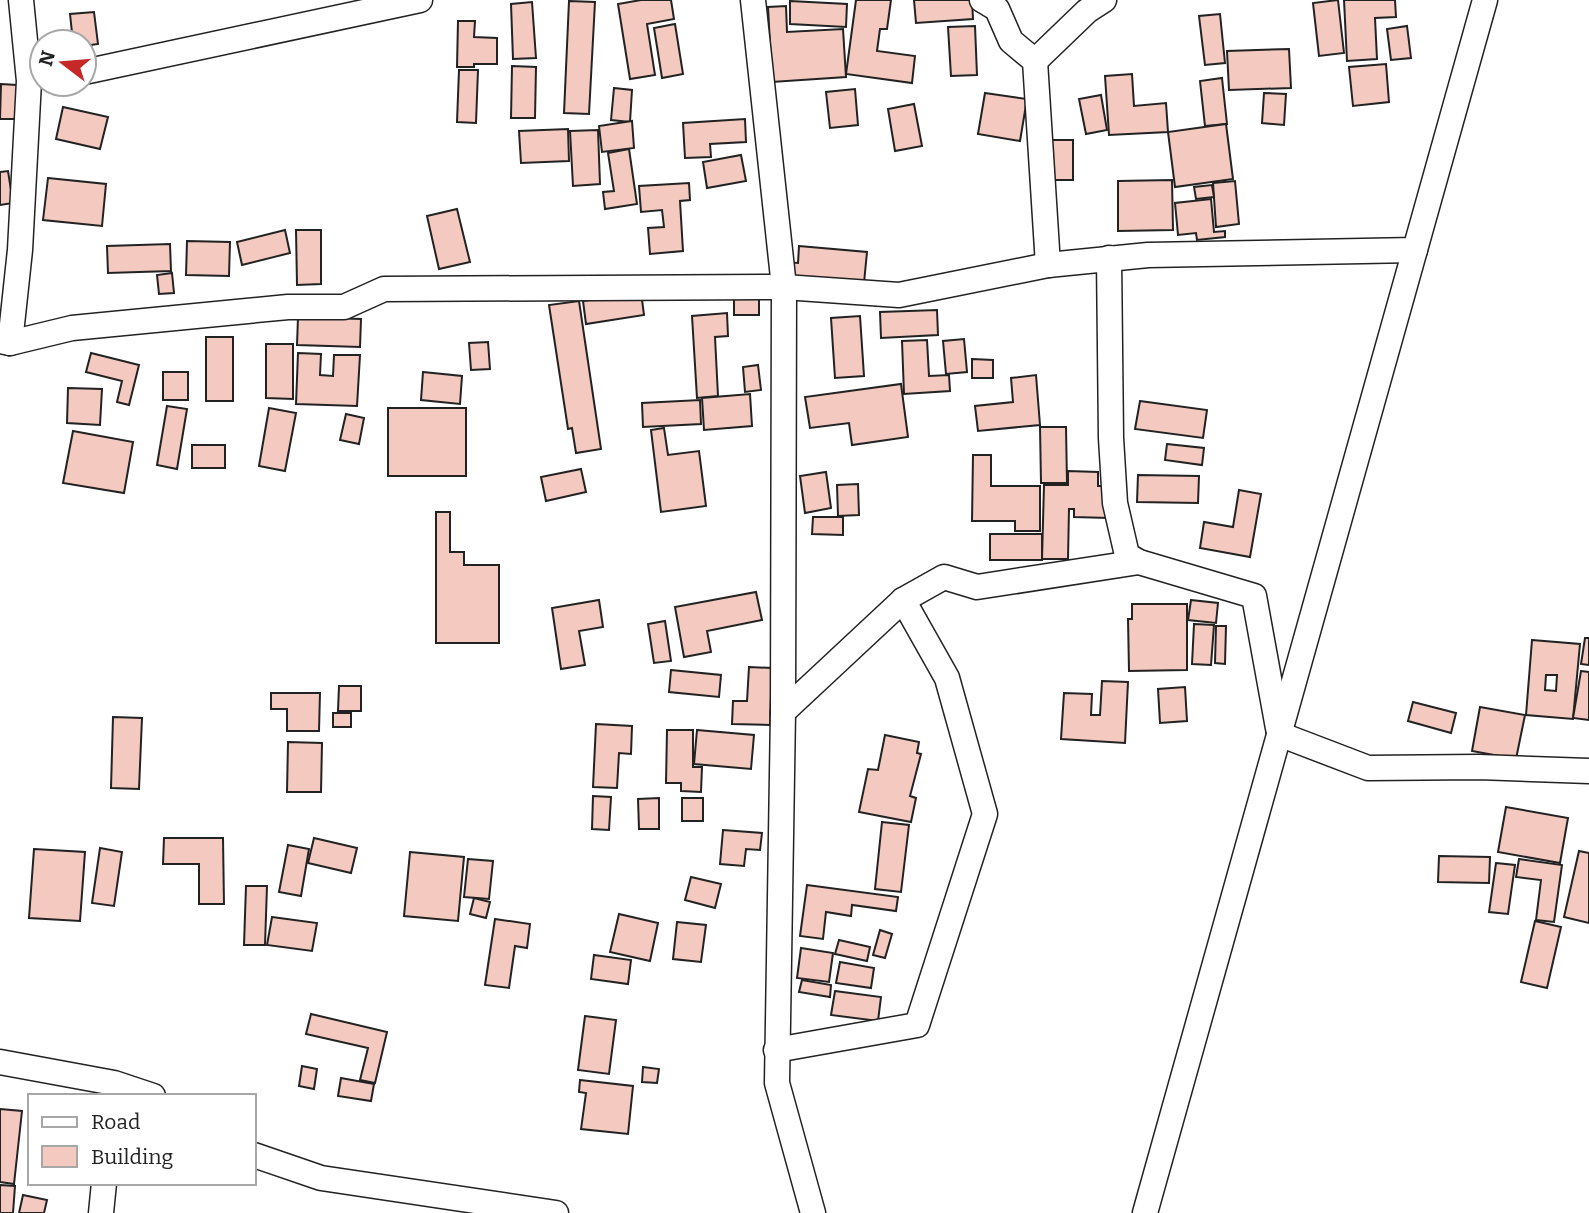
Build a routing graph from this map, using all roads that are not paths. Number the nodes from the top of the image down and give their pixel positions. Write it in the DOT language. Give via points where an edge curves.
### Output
graph roads {
  1 [pos="21,0"];
  2 [pos="420,0"];
  3 [pos="753,0"];
  4 [pos="1104,0"];
  5 [pos="1484,1"];
  6 [pos="993,3"];
  7 [pos="28,40"];
  8 [pos="1035,61"];
  9 [pos="98,69"];
  10 [pos="33,98"];
  11 [pos="1415,250"];
  12 [pos="1109,258"];
  13 [pos="1048,265"];
  14 [pos="785,287"];
  15 [pos="5,342"];
  16 [pos="1139,562"];
  17 [pos="903,600"];
  18 [pos="783,712"];
  19 [pos="1279,734"];
  20 [pos="1589,771"];
  21 [pos="776,1050"];
  22 [pos="0,1062"];
  23 [pos="113,1089"];
  24 [pos="142,1094"];
  25 [pos="256,1156"];
  26 [pos="104,1185"];
  27 [pos="101,1213"];
  28 [pos="556,1213"];
  29 [pos="813,1213"];
  30 [pos="1145,1213"];
  1 -- 7 [label="street"];
  2 -- 9 [label="street"];
  3 -- 14 [label="street"];
  4 -- 8 [label="street"];
  5 -- 11 [label="street"];
  6 -- 8 [label="street" via="1011,41"];
  8 -- 13 [label="street"];
  10 -- 15 [label="street" via="20,250"];
  11 -- 12 [label="street"];
  11 -- 19 [label="street"];
  12 -- 13 [label="street"];
  12 -- 16 [label="street" via="1115,503 1127,555"];
  13 -- 14 [label="street" via="899,295"];
  14 -- 15 [label="street" via="384,289 344,307 288,307 72,328"];
  14 -- 18 [label="street"];
  16 -- 17 [label="street" via="977,587 944,577"];
  16 -- 19 [label="street" via="1254,596"];
  17 -- 18 [label="street"];
  17 -- 21 [label="street" via="947,678 985,814 917,1025"];
  18 -- 21 [label="street"];
  19 -- 20 [label="street" via="1368,768"];
  19 -- 30 [label="street"];
  21 -- 29 [label="street" via="777,1083"];
  22 -- 23 [label="street"];
  23 -- 24 [label="street"];
  25 -- 28 [label="street" via="321,1178"];
  26 -- 27 [label="street"];
}
